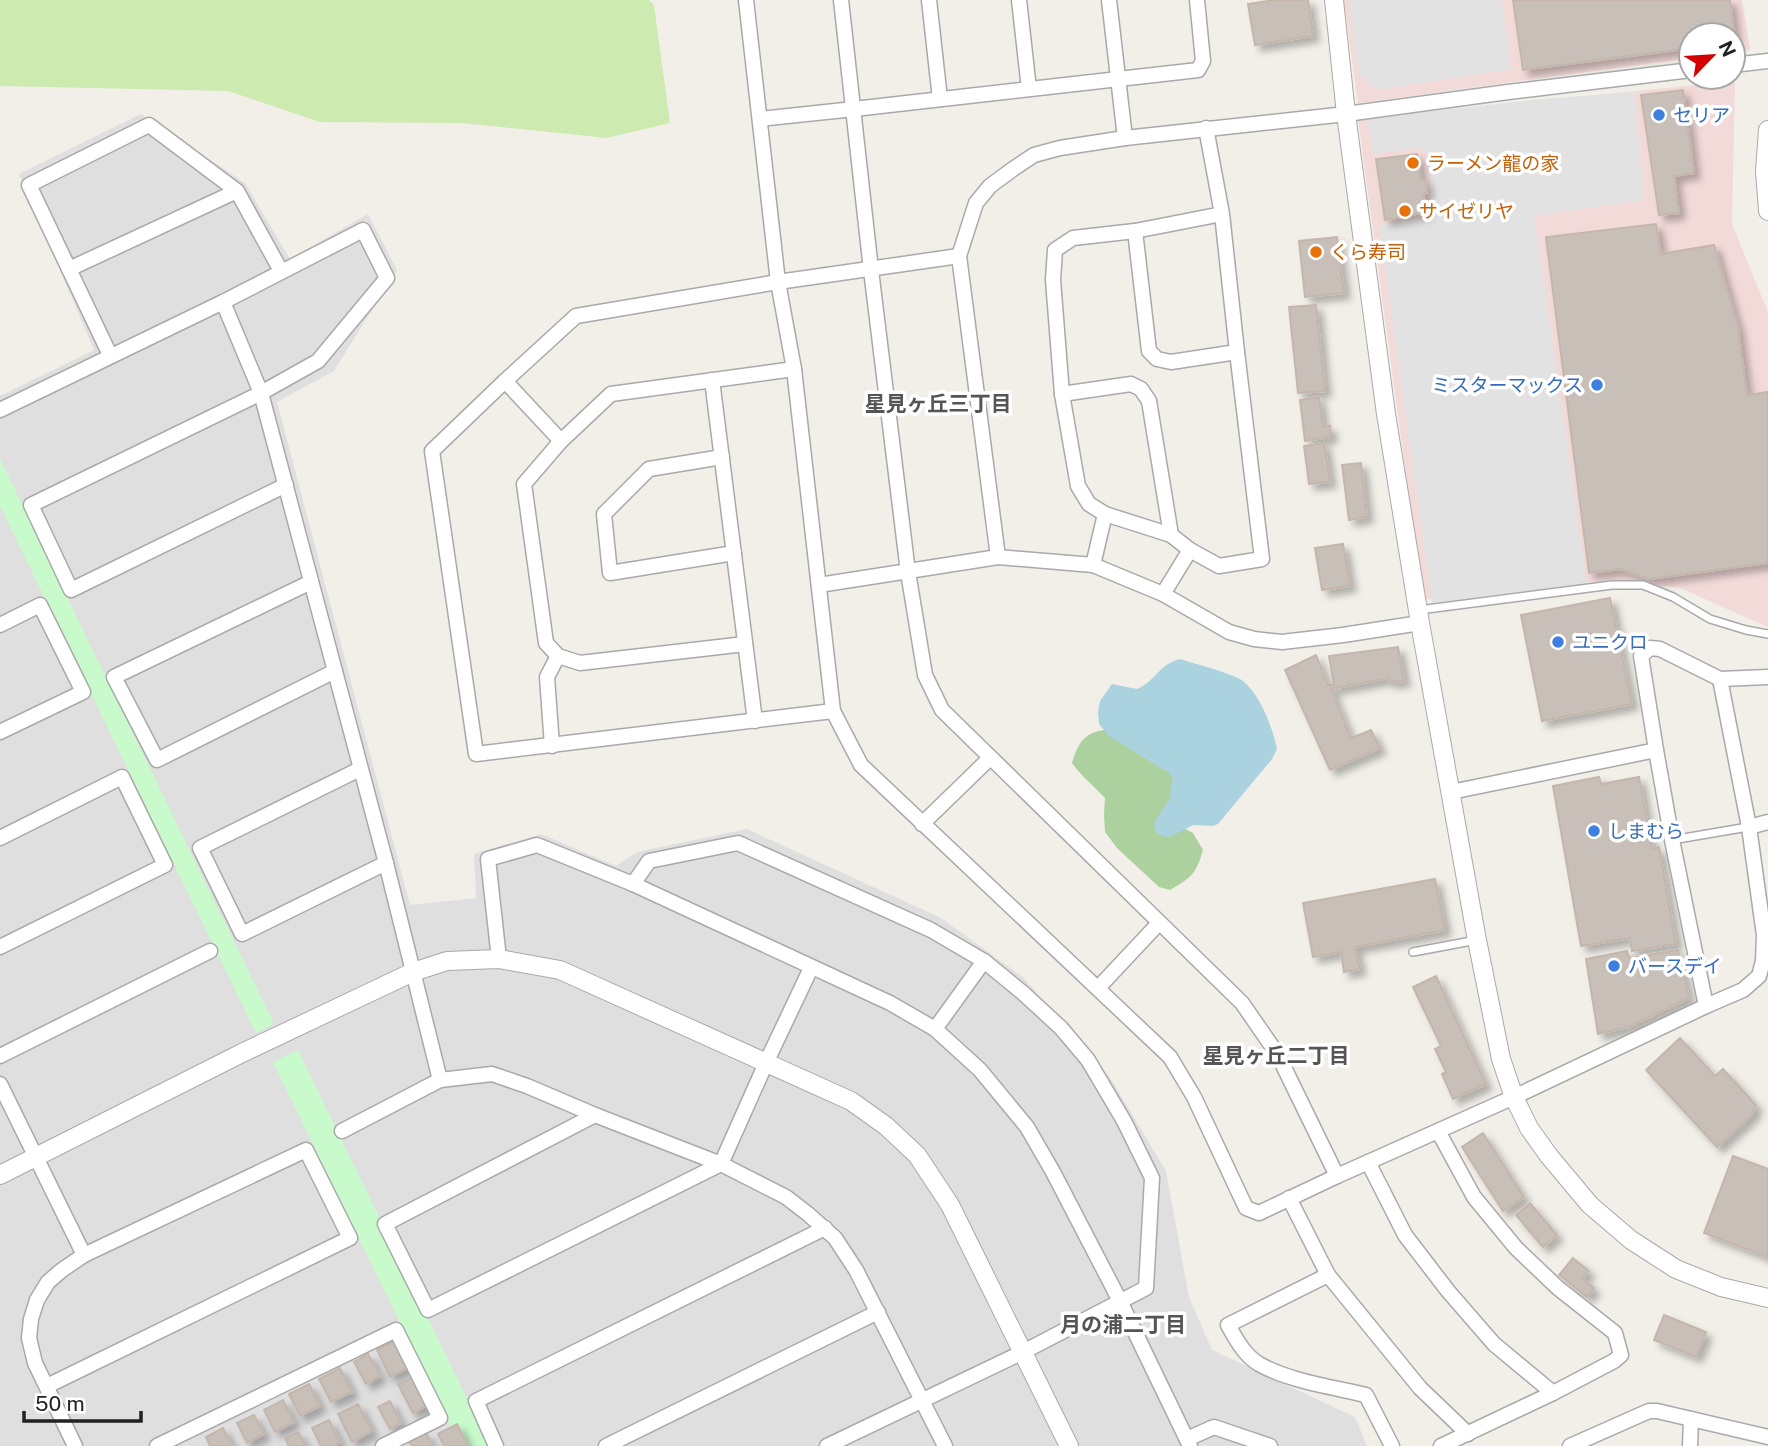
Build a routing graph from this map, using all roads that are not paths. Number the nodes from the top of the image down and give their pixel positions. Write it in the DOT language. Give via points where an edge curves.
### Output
graph roads {
  1 [pos="746,0"];
  2 [pos="841,0"];
  3 [pos="929,0"];
  4 [pos="1019,0"];
  5 [pos="1109,0"];
  6 [pos="1197,0"];
  7 [pos="1334,0"];
  8 [pos="1768,61"];
  9 [pos="1747,63"];
  10 [pos="1677,72"];
  11 [pos="1118,79"];
  12 [pos="1030,89"];
  13 [pos="940,99"];
  14 [pos="854,109"];
  15 [pos="1346,114"];
  16 [pos="760,119"];
  17 [pos="1206,128"];
  18 [pos="1768,130"];
  19 [pos="1125,138"];
  20 [pos="237,191"];
  21 [pos="1768,211"];
  22 [pos="1222,214"];
  23 [pos="1135,232"];
  24 [pos="959,256"];
  25 [pos="69,269"];
  26 [pos="871,270"];
  27 [pos="281,271"];
  28 [pos="778,282"];
  29 [pos="223,302"];
  30 [pos="1237,352"];
  31 [pos="110,355"];
  32 [pos="794,369"];
  33 [pos="712,380"];
  34 [pos="505,381"];
  35 [pos="261,393"];
  36 [pos="1062,394"];
  37 [pos="0,410"];
  38 [pos="561,441"];
  39 [pos="722,457"];
  40 [pos="286,485"];
  41 [pos="1105,514"];
  42 [pos="1171,535"];
  43 [pos="1191,550"];
  44 [pos="734,553"];
  45 [pos="999,557"];
  46 [pos="1093,565"];
  47 [pos="908,572"];
  48 [pos="311,582"];
  49 [pos="819,585"];
  50 [pos="1163,594"];
  51 [pos="1419,616"];
  52 [pos="0,625"];
  53 [pos="1768,634"];
  54 [pos="745,644"];
  55 [pos="558,656"];
  56 [pos="335,671"];
  57 [pos="1768,677"];
  58 [pos="1720,679"];
  59 [pos="833,711"];
  60 [pos="755,721"];
  61 [pos="0,732"];
  62 [pos="552,746"];
  63 [pos="1656,750"];
  64 [pos="990,758"];
  65 [pos="360,769"];
  66 [pos="1451,792"];
  67 [pos="1768,822"];
  68 [pos="922,824"];
  69 [pos="1749,827"];
  70 [pos="0,838"];
  71 [pos="1672,840"];
  72 [pos="386,863"];
  73 [pos="633,884"];
  74 [pos="1159,923"];
  75 [pos="1477,940"];
  76 [pos="0,947"];
  77 [pos="210,951"];
  78 [pos="1413,952"];
  79 [pos="499,959"];
  80 [pos="984,961"];
  81 [pos="811,968"];
  82 [pos="412,972"];
  83 [pos="1098,988"];
  84 [pos="1706,1006"];
  85 [pos="935,1029"];
  86 [pos="0,1056"];
  87 [pos="765,1063"];
  88 [pos="440,1080"];
  89 [pos="0,1084"];
  90 [pos="1514,1097"];
  91 [pos="595,1115"];
  92 [pos="342,1131"];
  93 [pos="1438,1131"];
  94 [pos="36,1156"];
  95 [pos="1368,1162"];
  96 [pos="722,1164"];
  97 [pos="0,1175"];
  98 [pos="1336,1176"];
  99 [pos="1289,1198"];
  100 [pos="825,1228"];
  101 [pos="84,1255"];
  102 [pos="1328,1275"];
  103 [pos="1768,1298"];
  104 [pos="1120,1301"];
  105 [pos="878,1312"];
  106 [pos="1023,1352"];
  107 [pos="47,1387"];
  108 [pos="1553,1393"];
  109 [pos="922,1399"];
  110 [pos="1691,1419"];
  111 [pos="1468,1434"];
  112 [pos="1768,1437"];
  113 [pos="1188,1443"];
  114 [pos="75,1446"];
  115 [pos="157,1446"];
  116 [pos="383,1446"];
  117 [pos="496,1446"];
  118 [pos="606,1446"];
  119 [pos="827,1446"];
  120 [pos="945,1446"];
  121 [pos="1069,1446"];
  122 [pos="1270,1446"];
  123 [pos="1392,1446"];
  124 [pos="1441,1446"];
  125 [pos="1570,1446"];
  126 [pos="1690,1446"];
  1 -- 16 [label="street"];
  2 -- 14 [label="street"];
  3 -- 13 [label="street"];
  4 -- 12 [label="street"];
  5 -- 11 [label="street"];
  6 -- 11 [label="street" via="1203,61 1198,70"];
  7 -- 15 [label="street"];
  8 -- 9 [label="street"];
  10 -- 15 [label="street"];
  11 -- 12 [label="street"];
  11 -- 19 [label="street"];
  12 -- 13 [label="street"];
  13 -- 14 [label="street"];
  14 -- 16 [label="street"];
  14 -- 26 [label="street"];
  15 -- 17 [label="street"];
  15 -- 51 [label="street" via="1386,414"];
  16 -- 28 [label="street"];
  17 -- 19 [label="street"];
  17 -- 22 [label="street"];
  18 -- 21 [label="street"];
  19 -- 24 [label="street" via="1034,155 1013,169 976,203"];
  20 -- 25 [label="street"];
  20 -- 25 [label="street" via="149,125 29,186"];
  20 -- 27 [label="street"];
  22 -- 23 [label="street"];
  22 -- 30 [label="street"];
  23 -- 30 [label="street" via="1149,351 1157,359 1171,362"];
  23 -- 36 [label="street" via="1073,237 1055,250"];
  24 -- 26 [label="street"];
  24 -- 45 [label="street"];
  25 -- 31 [label="street"];
  26 -- 28 [label="street"];
  26 -- 47 [label="street"];
  27 -- 29 [label="street"];
  27 -- 35 [label="street" via="363,230 387,278 318,361"];
  28 -- 32 [label="street"];
  28 -- 34 [label="street" via="576,316"];
  29 -- 31 [label="street"];
  29 -- 35 [label="street"];
  30 -- 43 [label="street" via="1262,559 1219,566"];
  31 -- 37 [label="street"];
  32 -- 33 [label="street"];
  32 -- 49 [label="street"];
  33 -- 38 [label="street" via="611,394"];
  33 -- 39 [label="street"];
  34 -- 38 [label="street"];
  34 -- 62 [label="street" via="432,451 476,754"];
  35 -- 40 [label="street"];
  35 -- 40 [label="street" via="31,505 71,590"];
  36 -- 41 [label="street" via="1078,486 1089,504"];
  36 -- 42 [label="street" via="1131,384 1141,389 1149,401"];
  38 -- 55 [label="street" via="523,484 546,643"];
  39 -- 44 [label="street"];
  39 -- 44 [label="street" via="649,469 604,514 610,573"];
  40 -- 48 [label="street"];
  41 -- 42 [label="street"];
  41 -- 46 [label="street"];
  42 -- 43 [label="street"];
  43 -- 50 [label="street"];
  44 -- 54 [label="street"];
  45 -- 46 [label="street"];
  45 -- 47 [label="street"];
  46 -- 50 [label="street"];
  47 -- 49 [label="street"];
  47 -- 64 [label="street" via="925,675 942,710"];
  48 -- 56 [label="street"];
  48 -- 56 [label="street" via="114,677 157,760"];
  49 -- 59 [label="street"];
  50 -- 51 [label="street" via="1229,632 1282,642 1343,635"];
  51 -- 53 [label="lane" via="1612,585 1643,585 1710,619"];
  51 -- 66 [label="street"];
  52 -- 61 [label="street" via="40,605 83,692"];
  54 -- 55 [label="street" via="580,663"];
  54 -- 60 [label="street"];
  55 -- 62 [label="street" via="547,677"];
  56 -- 65 [label="street"];
  57 -- 58 [label="street"];
  58 -- 63 [label="street" via="1660,649 1650,648 1641,656"];
  58 -- 69 [label="street"];
  59 -- 60 [label="street"];
  59 -- 68 [label="street" via="861,765"];
  60 -- 62 [label="street"];
  63 -- 66 [label="street"];
  63 -- 71 [label="street"];
  64 -- 68 [label="street"];
  64 -- 74 [label="street"];
  65 -- 72 [label="street"];
  65 -- 72 [label="street" via="200,848 242,934"];
  66 -- 75 [label="street"];
  67 -- 69 [label="street"];
  68 -- 83 [label="street"];
  69 -- 71 [label="lane"];
  69 -- 84 [label="street" via="1764,935 1763,961 1759,976 1743,990"];
  70 -- 76 [label="street" via="122,777 165,865"];
  71 -- 84 [label="street"];
  72 -- 82 [label="street"];
  73 -- 79 [label="street" via="537,845 488,859"];
  73 -- 80 [label="street" via="649,861 738,843 931,930"];
  73 -- 81 [label="street"];
  74 -- 83 [label="street"];
  74 -- 98 [label="street" via="1242,1003 1278,1055"];
  75 -- 78 [label="lane"];
  75 -- 90 [label="street" via="1501,1059"];
  77 -- 86 [label="street"];
  79 -- 82 [label="street" via="447,961"];
  79 -- 87 [label="street" via="560,970"];
  80 -- 85 [label="street"];
  80 -- 104 [label="street" via="1061,1028 1088,1060 1152,1178 1146,1288"];
  81 -- 85 [label="street"];
  81 -- 87 [label="street"];
  82 -- 88 [label="street"];
  82 -- 94 [label="street"];
  83 -- 99 [label="street" via="1170,1057 1246,1208 1259,1213"];
  84 -- 90 [label="street"];
  85 -- 104 [label="street" via="980,1070 1027,1127"];
  87 -- 96 [label="street"];
  87 -- 106 [label="street" via="851,1101 917,1155 950,1205"];
  88 -- 91 [label="street" via="492,1074"];
  88 -- 92 [label="street"];
  89 -- 94 [label="street"];
  90 -- 93 [label="street"];
  90 -- 103 [label="street" via="1549,1156 1590,1205 1631,1240 1676,1269 1721,1287"];
  91 -- 96 [label="street"];
  91 -- 96 [label="street" via="385,1224 428,1310"];
  93 -- 95 [label="street"];
  93 -- 108 [label="street" via="1474,1197 1516,1248 1615,1333 1620,1355 1614,1361"];
  94 -- 97 [label="street"];
  94 -- 101 [label="street"];
  95 -- 98 [label="street"];
  95 -- 108 [label="street" via="1405,1235 1448,1291 1494,1344"];
  96 -- 100 [label="street" via="786,1197"];
  98 -- 99 [label="street"];
  99 -- 102 [label="street"];
  100 -- 105 [label="street" via="856,1270"];
  100 -- 117 [label="street" via="476,1401"];
  101 -- 107 [label="street" via="48,1282 30,1319 34,1363"];
  101 -- 107 [label="street" via="306,1150 350,1238"];
  102 -- 111 [label="street" via="1420,1388"];
  102 -- 123 [label="street" via="1228,1325 1257,1363 1366,1395"];
  104 -- 106 [label="street"];
  104 -- 113 [label="street"];
  105 -- 109 [label="street"];
  105 -- 118 [label="street"];
  106 -- 109 [label="street"];
  106 -- 121 [label="street"];
  107 -- 114 [label="street"];
  108 -- 111 [label="street"];
  109 -- 119 [label="street"];
  109 -- 120 [label="street"];
  110 -- 112 [label="street"];
  110 -- 125 [label="street" via="1649,1411"];
  110 -- 126 [label="street"];
  111 -- 124 [label="street"];
  113 -- 122 [label="street" via="1214,1427"];
  115 -- 116 [label="street" via="396,1330 440,1418"];
}
